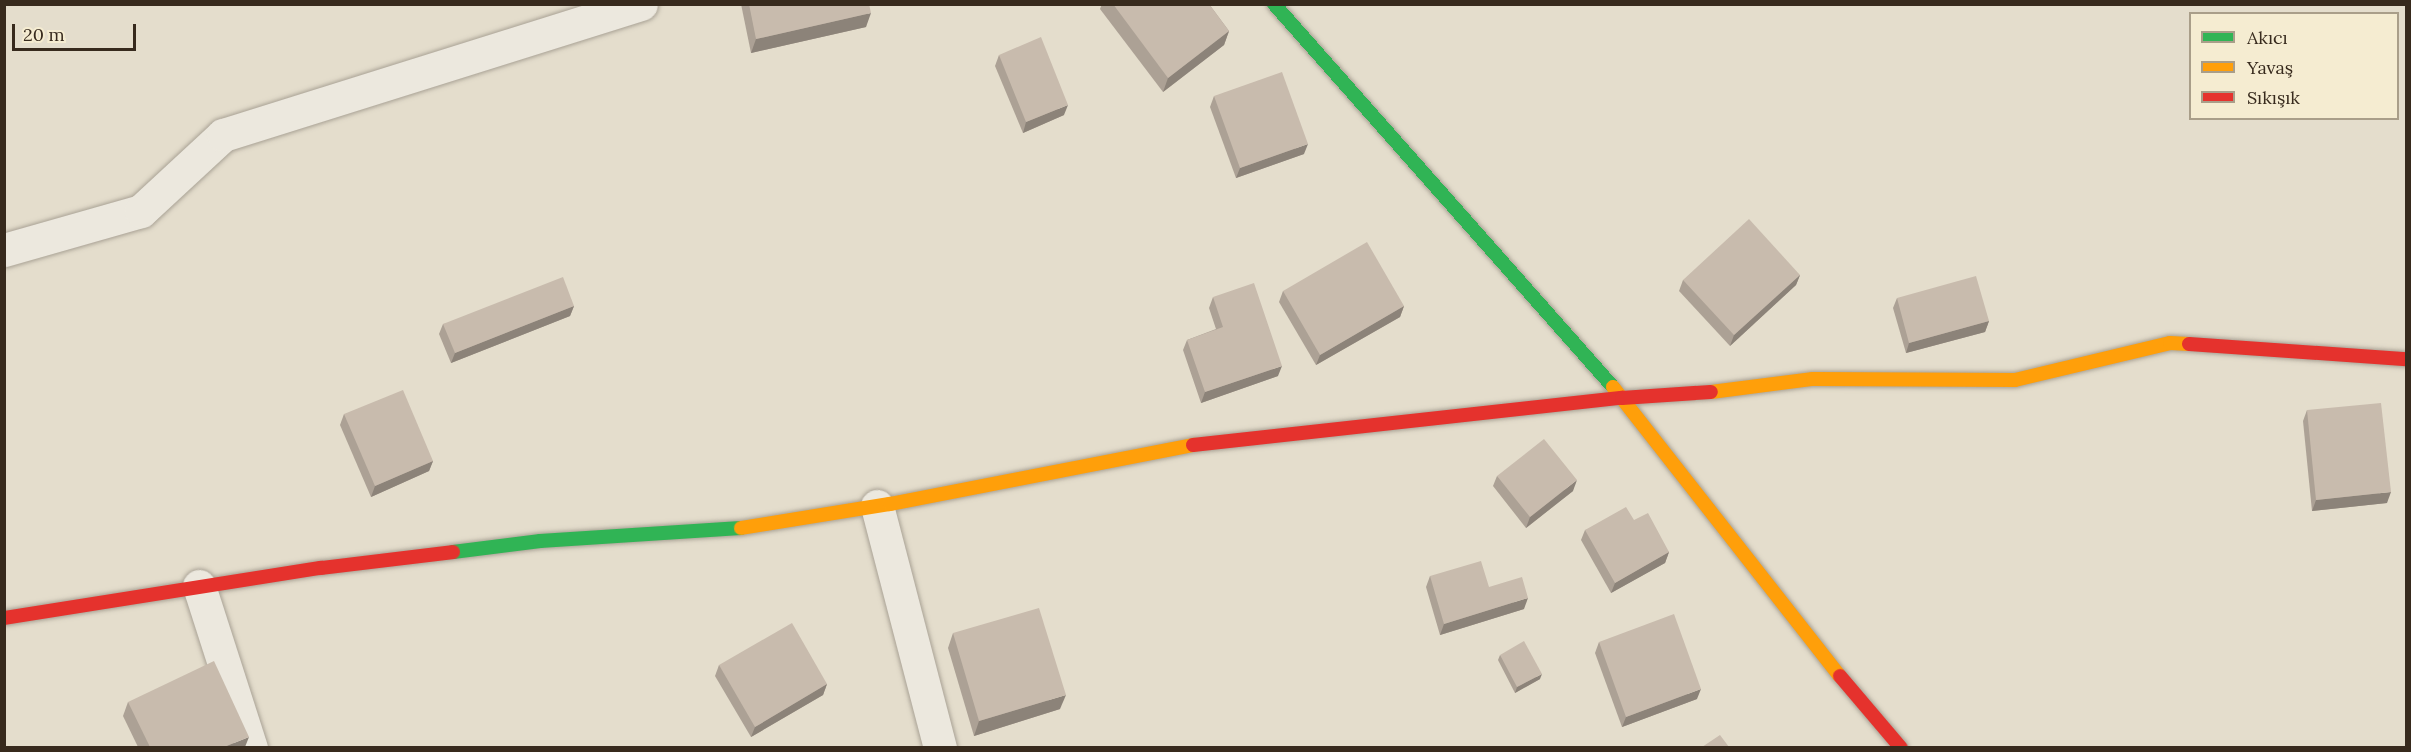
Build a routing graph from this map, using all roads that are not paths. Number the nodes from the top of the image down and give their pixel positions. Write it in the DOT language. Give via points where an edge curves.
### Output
graph roads {
  1 [pos="641,4"];
  2 [pos="1274,4"];
  3 [pos="4,250"];
  4 [pos="2406,359"];
  5 [pos="1622,398"];
  6 [pos="877,506"];
  7 [pos="199,586"];
  8 [pos="4,618"];
  9 [pos="251,747"];
  10 [pos="940,747"];
  11 [pos="1901,747"];
  1 -- 3 [label="street" via="224,135 141,211"];
  2 -- 5 [label="street"];
  4 -- 5 [label="street" via="2170,343 2015,380 1813,379 1674,398"];
  5 -- 6 [label="street" via="1160,449"];
  5 -- 11 [label="street" via="1839,675"];
  6 -- 7 [label="street" via="720,531 540,541"];
  6 -- 10 [label="street"];
  7 -- 8 [label="street"];
  7 -- 9 [label="street"];
}
